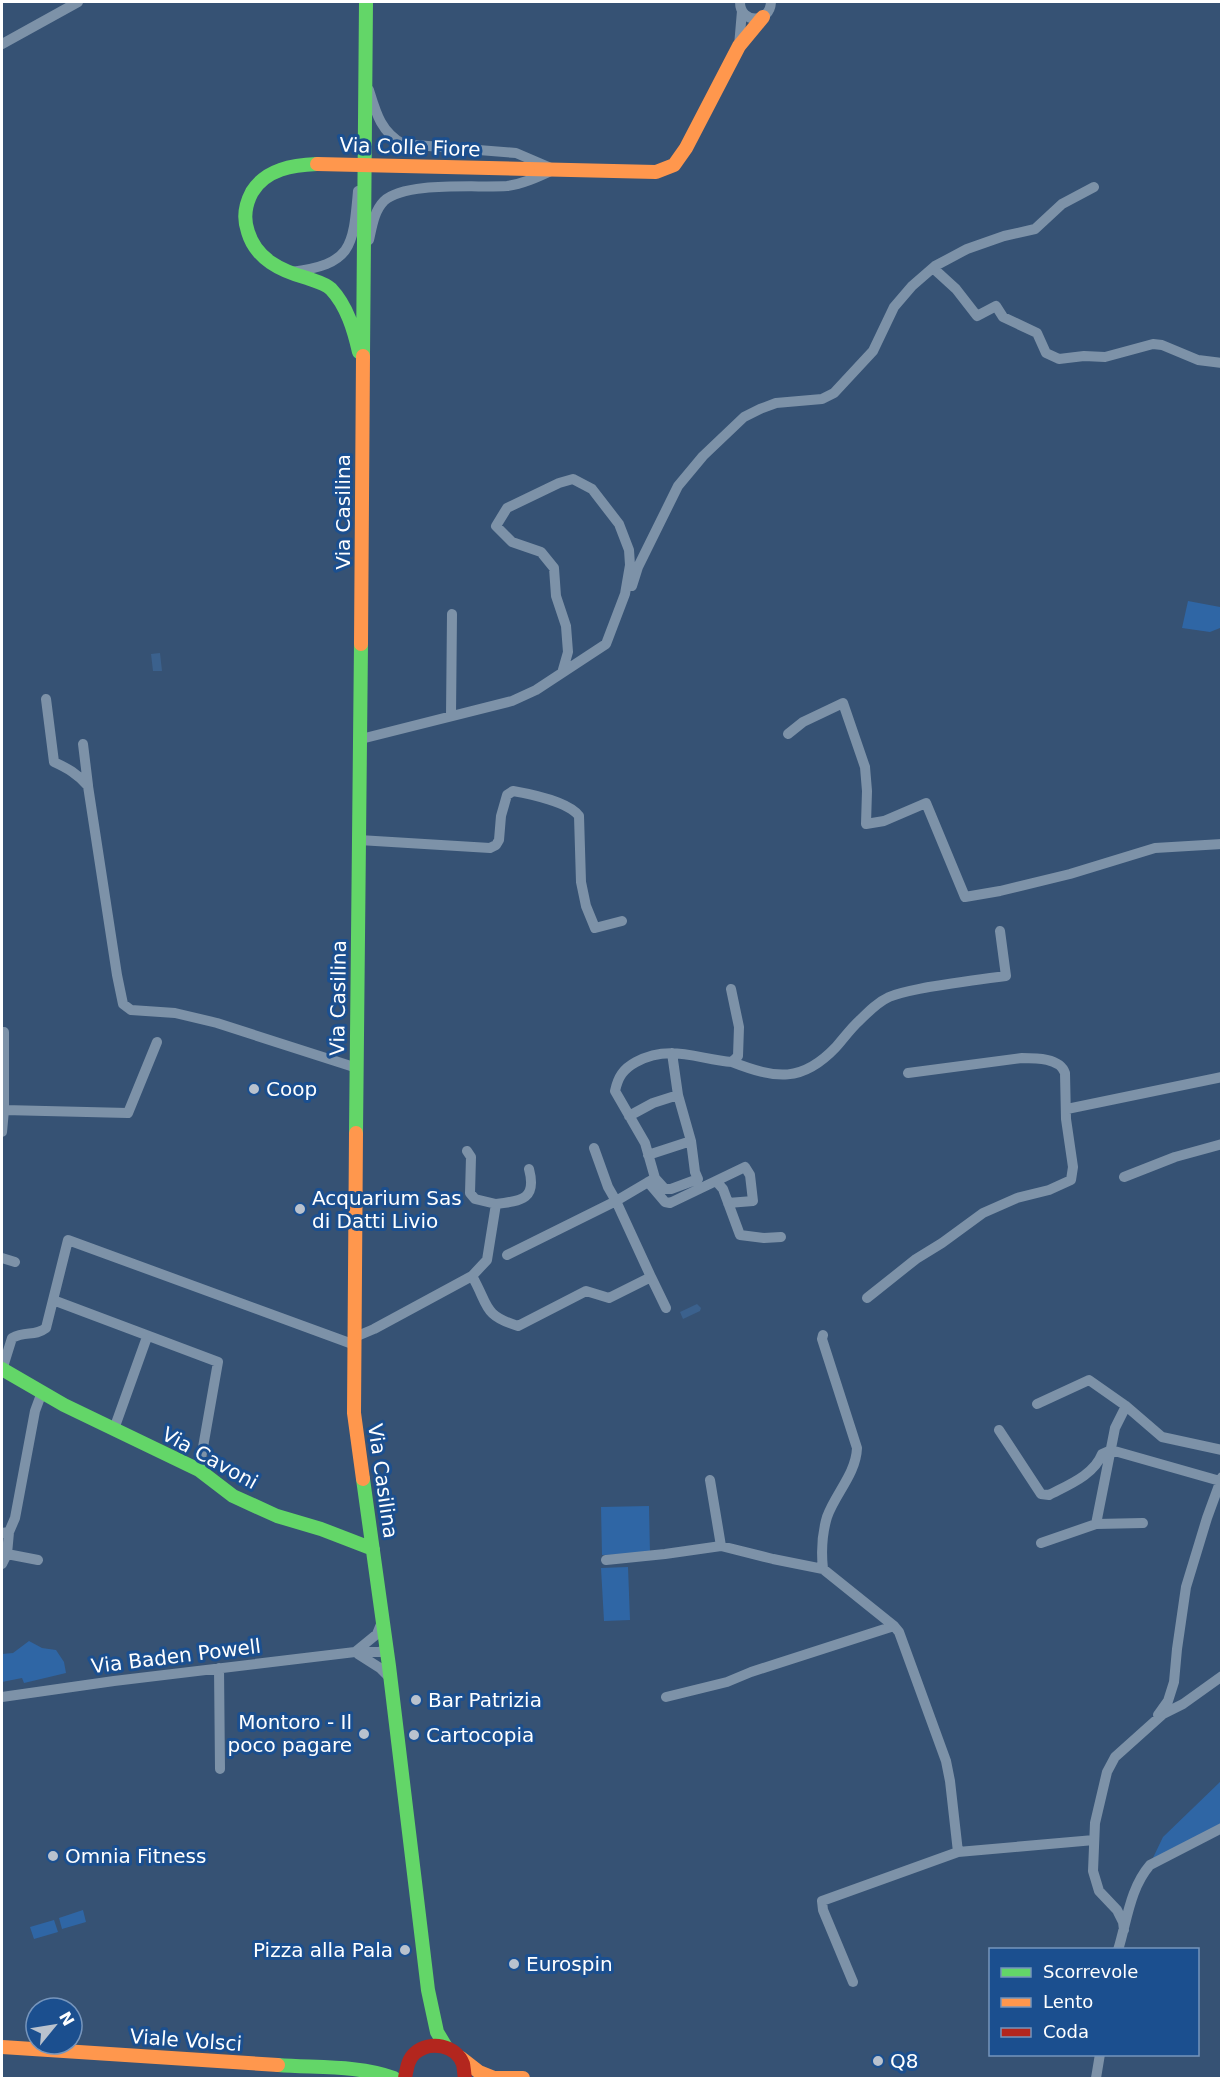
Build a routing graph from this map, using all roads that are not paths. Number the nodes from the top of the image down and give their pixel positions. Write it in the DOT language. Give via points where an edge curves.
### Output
graph roads {
  1 [pos="78,2"];
  2 [pos="366,2"];
  3 [pos="771,2"];
  4 [pos="741,6"];
  5 [pos="763,17"];
  6 [pos="2,44"];
  7 [pos="739,46"];
  8 [pos="365,75"];
  9 [pos="364,146"];
  10 [pos="554,169"];
  11 [pos="1094,188"];
  12 [pos="364,262"];
  13 [pos="933,268"];
  14 [pos="290,273"];
  15 [pos="1221,363"];
  16 [pos="363,369"];
  17 [pos="622,602"];
  18 [pos="452,614"];
  19 [pos="562,673"];
  20 [pos="46,699"];
  21 [pos="451,715"];
  22 [pos="788,734"];
  23 [pos="361,739"];
  24 [pos="83,744"];
  25 [pos="88,786"];
  26 [pos="359,840"];
  27 [pos="1221,844"];
  28 [pos="622,921"];
  29 [pos="1000,931"];
  30 [pos="731,989"];
  31 [pos="2,1032"];
  32 [pos="158,1042"];
  33 [pos="672,1053"];
  34 [pos="732,1062"];
  35 [pos="357,1068"];
  36 [pos="908,1074"];
  37 [pos="1221,1077"];
  38 [pos="678,1095"];
  39 [pos="1067,1109"];
  40 [pos="4,1110"];
  41 [pos="629,1116"];
  42 [pos="2,1132"];
  43 [pos="691,1141"];
  44 [pos="1221,1144"];
  45 [pos="594,1148"];
  46 [pos="468,1150"];
  47 [pos="648,1155"];
  48 [pos="529,1169"];
  49 [pos="1124,1177"];
  50 [pos="651,1180"];
  51 [pos="716,1181"];
  52 [pos="616,1201"];
  53 [pos="728,1203"];
  54 [pos="496,1204"];
  55 [pos="782,1237"];
  56 [pos="507,1255"];
  57 [pos="2,1258"];
  58 [pos="15,1262"];
  59 [pos="472,1276"];
  60 [pos="651,1277"];
  61 [pos="867,1298"];
  62 [pos="53,1300"];
  63 [pos="666,1308"];
  64 [pos="823,1335"];
  65 [pos="147,1336"];
  66 [pos="355,1341"];
  67 [pos="2,1369"];
  68 [pos="42,1392"];
  69 [pos="1037,1404"];
  70 [pos="1126,1406"];
  71 [pos="114,1429"];
  72 [pos="999,1430"];
  73 [pos="1111,1450"];
  74 [pos="1221,1450"];
  75 [pos="199,1470"];
  76 [pos="1221,1479"];
  77 [pos="710,1480"];
  78 [pos="1143,1523"];
  79 [pos="1096,1524"];
  80 [pos="5,1532"];
  81 [pos="1041,1544"];
  82 [pos="722,1546"];
  83 [pos="373,1549"];
  84 [pos="4,1559"];
  85 [pos="38,1560"];
  86 [pos="606,1560"];
  87 [pos="823,1569"];
  88 [pos="383,1621"];
  89 [pos="894,1626"];
  90 [pos="386,1648"];
  91 [pos="355,1653"];
  92 [pos="219,1668"];
  93 [pos="1221,1676"];
  94 [pos="390,1678"];
  95 [pos="2,1697"];
  96 [pos="666,1697"];
  97 [pos="1150,1726"];
  98 [pos="220,1769"];
  99 [pos="1221,1828"];
  100 [pos="1094,1840"];
  101 [pos="958,1852"];
  102 [pos="1124,1930"];
  103 [pos="1119,1948"];
  104 [pos="853,1982"];
  105 [pos="428,1990"];
  106 [pos="2,2047"];
  107 [pos="446,2047"];
  108 [pos="420,2049"];
  109 [pos="458,2055"];
  110 [pos="1100,2056"];
  111 [pos="409,2061"];
  112 [pos="367,2073"];
  113 [pos="1098,2075"];
  114 [pos="492,2078"];
  115 [pos="394,2079"];
  116 [pos="405,2079"];
  117 [pos="465,2079"];
  118 [pos="523,2079"];
  1 -- 6 [label="street"];
  2 -- 8 [label="main road, Via Casilina"];
  3 -- 5 [label="street"];
  4 -- 5 [label="street" via="749,18"];
  4 -- 7 [label="street, Via Colle Fiore"];
  5 -- 7 [label="main road, Via Colle Fiore"];
  7 -- 10 [label="main road, Via Colle Fiore" via="674,165 656,172"];
  8 -- 9 [label="main road, Via Casilina"];
  8 -- 10 [label="street" via="381,124 403,144 516,153"];
  9 -- 12 [label="main road, Via Casilina"];
  9 -- 14 [label="street" via="353,234 346,251 326,265"];
  10 -- 12 [label="street" via="510,185 394,194 378,208"];
  10 -- 14 [label="main road, Via Colle Fiore, bridge" via="300,164 275,171 262,179 247,203 246,226 253,245 268,261"];
  11 -- 13 [label="street" via="1062,204 1035,229 967,249"];
  12 -- 16 [label="main road, Via Casilina"];
  13 -- 15 [label="street" via="977,316 996,306 1004,317 1037,333 1051,357 1105,357 1152,344 1198,360"];
  13 -- 17 [label="street" via="894,307 873,351 834,393 822,399 794,400 760,409 744,417 703,456 678,486 638,567 629,595"];
  14 -- 16 [label="main road, Via Colle Fiore" via="325,284 336,296 356,336"];
  16 -- 23 [label="main road, Via Casilina"];
  17 -- 19 [label="street" via="606,644"];
  17 -- 19 [label="street" via="629,550 619,524 592,489 573,479 507,508 496,526 512,542 541,552 554,568 568,652"];
  18 -- 21 [label="street"];
  19 -- 21 [label="street" via="512,701"];
  20 -- 25 [label="street" via="54,762"];
  21 -- 23 [label="street"];
  22 -- 27 [label="street" via="803,722 843,703 865,767 866,824 884,821 926,803 965,897 1070,874 1155,848"];
  23 -- 26 [label="main road, Via Casilina"];
  24 -- 25 [label="street"];
  25 -- 35 [label="street" via="123,1004 131,1010 175,1013 217,1023"];
  26 -- 28 [label="street" via="490,848 499,840 507,795 513,791 554,801 579,816 581,882 595,928"];
  26 -- 35 [label="main road, Via Casilina"];
  29 -- 34 [label="street" via="1006,976 888,997 817,1065 804,1072 773,1073"];
  30 -- 34 [label="street" via="739,1028 738,1056"];
  31 -- 40 [label="street"];
  32 -- 40 [label="street" via="128,1113"];
  33 -- 34 [label="street"];
  33 -- 38 [label="street"];
  33 -- 41 [label="street" via="645,1057 626,1067 617,1079 615,1091"];
  35 -- 66 [label="main road, Via Casilina"];
  36 -- 39 [label="street" via="1022,1058 1050,1061 1063,1067"];
  37 -- 39 [label="street"];
  38 -- 41 [label="street" via="653,1102"];
  38 -- 43 [label="street"];
  39 -- 61 [label="street" via="1071,1180 983,1213"];
  40 -- 42 [label="street"];
  41 -- 47 [label="street"];
  43 -- 47 [label="street"];
  43 -- 50 [label="street" via="698,1179 671,1189"];
  44 -- 49 [label="street"];
  45 -- 52 [label="street"];
  46 -- 54 [label="street" via="470,1193 475,1199"];
  47 -- 50 [label="street"];
  48 -- 54 [label="street" via="531,1191 517,1200"];
  50 -- 51 [label="street" via="665,1202 670,1203"];
  50 -- 52 [label="street"];
  51 -- 53 [label="street"];
  51 -- 53 [label="street" via="745,1167 750,1176 753,1201"];
  52 -- 56 [label="street"];
  52 -- 60 [label="street"];
  53 -- 55 [label="street" via="740,1234"];
  54 -- 59 [label="street" via="487,1260"];
  57 -- 58 [label="street"];
  59 -- 60 [label="street" via="490,1313 518,1326 586,1291 609,1298"];
  59 -- 66 [label="street"];
  60 -- 63 [label="street"];
  62 -- 65 [label="street"];
  62 -- 66 [label="street" via="68,1240"];
  62 -- 67 [label="street" via="46,1328 40,1333 21,1333 12,1338"];
  64 -- 87 [label="street" via="857,1448 855,1461 828,1515 822,1546"];
  65 -- 71 [label="street"];
  65 -- 75 [label="street" via="218,1362"];
  66 -- 83 [label="main road, Via Casilina" via="354,1413"];
  67 -- 68 [label="main road, Via Cavoni"];
  68 -- 71 [label="main road, Via Cavoni"];
  68 -- 80 [label="street" via="15,1518"];
  69 -- 70 [label="street" via="1089,1380"];
  70 -- 73 [label="street" via="1114,1428"];
  70 -- 74 [label="street" via="1162,1437"];
  71 -- 75 [label="main road, Via Cavoni"];
  72 -- 73 [label="street" via="1044,1496 1082,1476 1098,1465 1102,1454"];
  73 -- 76 [label="street"];
  73 -- 79 [label="street"];
  75 -- 83 [label="main road, Via Cavoni" via="233,1496 277,1516"];
  76 -- 97 [label="street" via="1186,1587 1174,1682 1168,1701"];
  77 -- 82 [label="street"];
  78 -- 79 [label="street"];
  79 -- 81 [label="street"];
  80 -- 84 [label="street"];
  82 -- 86 [label="street"];
  82 -- 87 [label="street"];
  83 -- 88 [label="main road, Via Casilina"];
  84 -- 85 [label="street"];
  87 -- 89 [label="street"];
  88 -- 90 [label="main road, Via Casilina"];
  88 -- 91 [label="street" via="377,1634"];
  89 -- 96 [label="street" via="727,1682"];
  89 -- 101 [label="street" via="946,1761"];
  90 -- 91 [label="street, Via Baden Powell" via="379,1646"];
  90 -- 94 [label="main road, Via Casilina"];
  91 -- 92 [label="street, Via Baden Powell"];
  91 -- 94 [label="street"];
  92 -- 95 [label="street, Via Baden Powell"];
  92 -- 98 [label="street"];
  93 -- 97 [label="street"];
  94 -- 105 [label="main road, Via Casilina"];
  97 -- 100 [label="street" via="1115,1757 1107,1772"];
  99 -- 102 [label="street" via="1150,1865 1131,1901"];
  100 -- 101 [label="street"];
  100 -- 102 [label="street" via="1094,1881 1120,1915"];
  101 -- 104 [label="street" via="822,1901"];
  102 -- 103 [label="street"];
  105 -- 107 [label="main road, Via Casilina" via="437,2032"];
  105 -- 108 [label="main road, Via Casilina" via="427,2028"];
  106 -- 112 [label="main road, Viale Volsci"];
  107 -- 108 [label="main road"];
  107 -- 109 [label="main road"];
  108 -- 111 [label="main road"];
  109 -- 114 [label="main road"];
  109 -- 117 [label="main road" via="465,2068"];
  110 -- 113 [label="street"];
  111 -- 112 [label="main road, Viale Volsci"];
  111 -- 116 [label="main road"];
  112 -- 115 [label="main road, Viale Volsci"];
  114 -- 118 [label="main road"];
}
